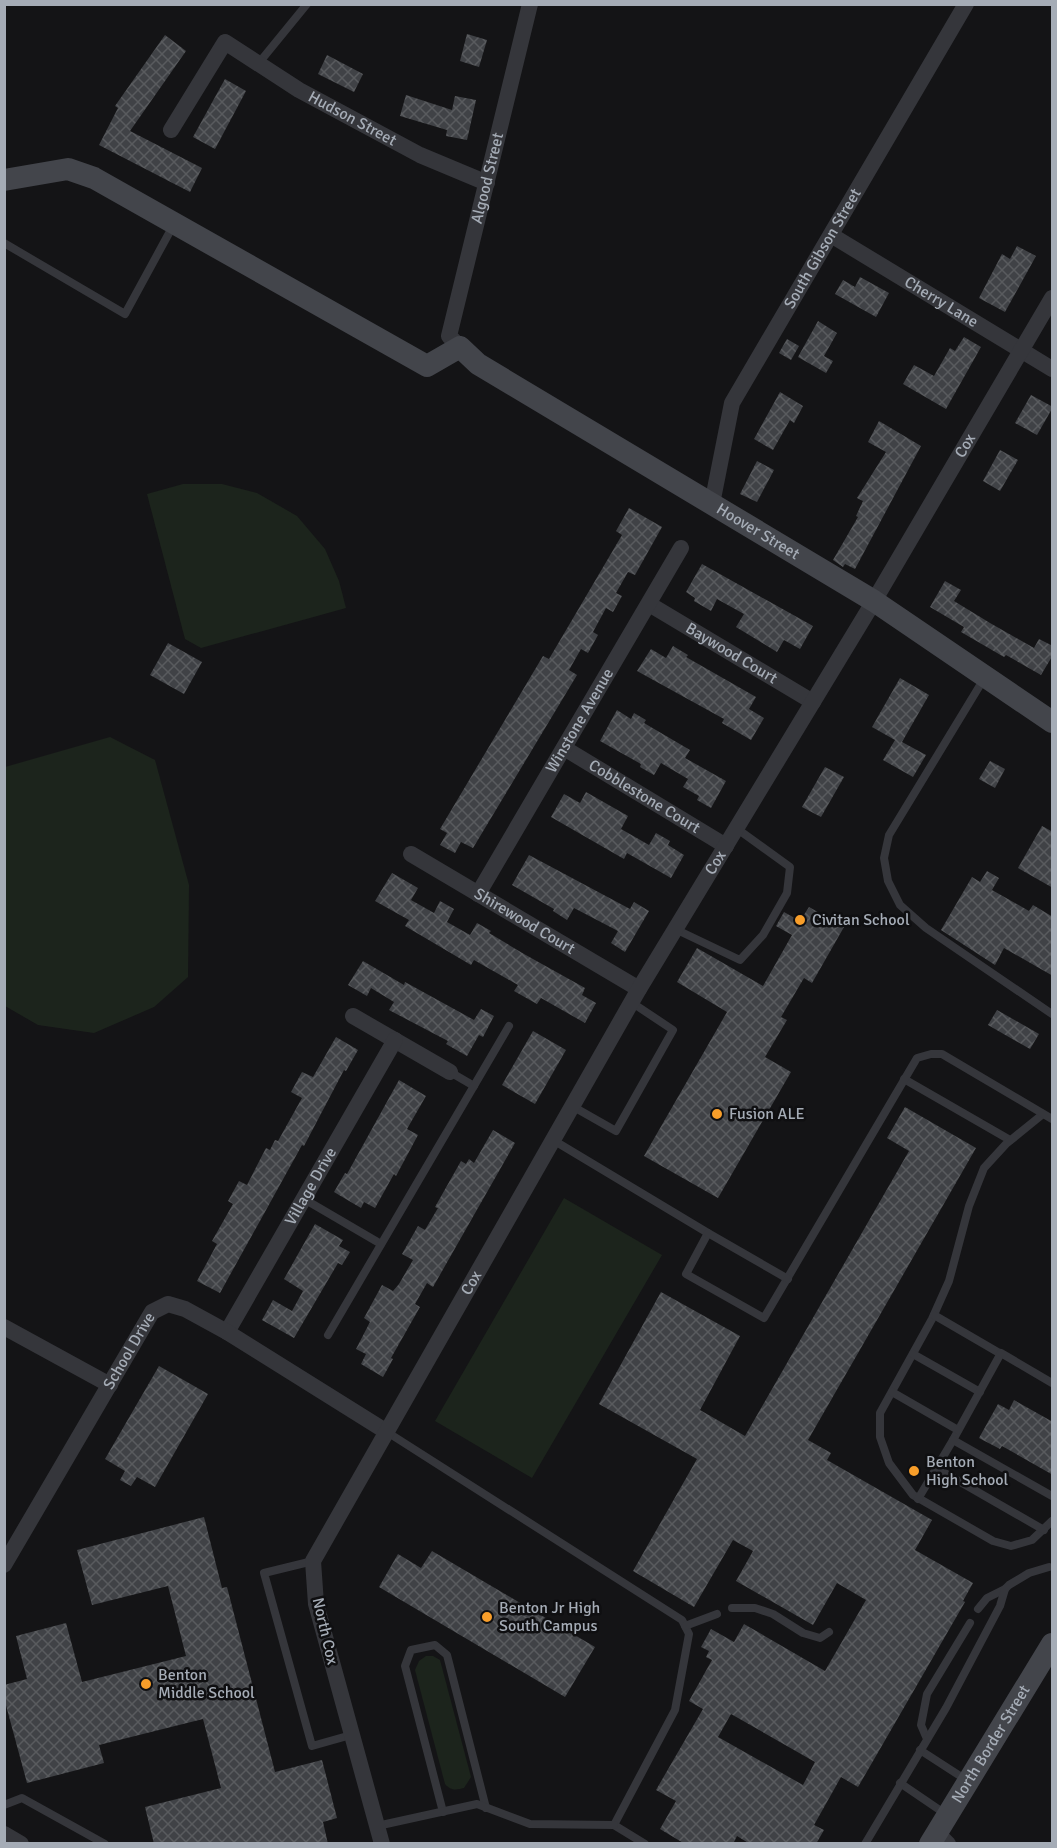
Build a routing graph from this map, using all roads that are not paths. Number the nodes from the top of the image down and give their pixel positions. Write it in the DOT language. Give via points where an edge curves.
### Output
graph roads {
  1 [pos="307,4"];
  2 [pos="530,4"];
  3 [pos="966,4"];
  4 [pos="258,64"];
  5 [pos="171,130"];
  6 [pos="4,180"];
  7 [pos="487,183"];
  8 [pos="174,224"];
  9 [pos="831,235"];
  10 [pos="4,243"];
  11 [pos="1053,298"];
  12 [pos="460,347"];
  13 [pos="1022,350"];
  14 [pos="1053,369"];
  15 [pos="712,504"];
  16 [pos="681,548"];
  17 [pos="874,601"];
  18 [pos="649,604"];
  19 [pos="985,676"];
  20 [pos="813,702"];
  21 [pos="1053,722"];
  22 [pos="564,748"];
  23 [pos="736,828"];
  24 [pos="726,846"];
  25 [pos="411,854"];
  26 [pos="478,894"];
  27 [pos="675,929"];
  28 [pos="635,995"];
  29 [pos="1053,1014"];
  30 [pos="353,1016"];
  31 [pos="509,1026"];
  32 [pos="395,1041"];
  33 [pos="450,1072"];
  34 [pos="904,1079"];
  35 [pos="474,1086"];
  36 [pos="572,1106"];
  37 [pos="1043,1114"];
  38 [pos="1053,1119"];
  39 [pos="553,1140"];
  40 [pos="1010,1140"];
  41 [pos="304,1199"];
  42 [pos="708,1233"];
  43 [pos="381,1244"];
  44 [pos="788,1279"];
  45 [pos="934,1315"];
  46 [pos="4,1327"];
  47 [pos="227,1332"];
  48 [pos="327,1335"];
  49 [pos="913,1354"];
  50 [pos="1001,1354"];
  51 [pos="1053,1383"];
  52 [pos="110,1385"];
  53 [pos="892,1392"];
  54 [pos="980,1392"];
  55 [pos="958,1430"];
  56 [pos="387,1432"];
  57 [pos="953,1440"];
  58 [pos="936,1468"];
  59 [pos="1053,1496"];
  60 [pos="918,1499"];
  61 [pos="1053,1521"];
  62 [pos="1044,1530"];
  63 [pos="313,1561"];
  64 [pos="4,1565"];
  65 [pos="1052,1569"];
  66 [pos="1005,1589"];
  67 [pos="732,1608"];
  68 [pos="978,1609"];
  69 [pos="717,1614"];
  70 [pos="970,1623"];
  71 [pos="685,1626"];
  72 [pos="829,1632"];
  73 [pos="1053,1644"];
  74 [pos="351,1735"];
  75 [pos="927,1739"];
  76 [pos="920,1750"];
  77 [pos="968,1782"];
  78 [pos="900,1783"];
  79 [pos="4,1805"];
  80 [pos="486,1808"];
  81 [pos="443,1812"];
  82 [pos="614,1825"];
  83 [pos="377,1826"];
  84 [pos="4,1834"];
  85 [pos="941,1834"];
  86 [pos="21,1844"];
  87 [pos="105,1844"];
  88 [pos="382,1844"];
  89 [pos="645,1844"];
  90 [pos="865,1844"];
  1 -- 4 [label="lane"];
  2 -- 7 [label="street, Algood Street"];
  3 -- 9 [label="street, South Gibson Street"];
  4 -- 5 [label="street, Hudson Street" via="225,42"];
  4 -- 7 [label="street, Hudson Street" via="420,155"];
  6 -- 8 [label="street" via="68,169 94,178"];
  7 -- 12 [label="street, Algood Street" via="449,336"];
  8 -- 10 [label="lane" via="125,314"];
  8 -- 12 [label="street" via="428,366"];
  9 -- 13 [label="street, Cherry Lane"];
  9 -- 15 [label="street, South Gibson Street" via="732,403"];
  11 -- 13 [label="street, Cox"];
  12 -- 15 [label="street, Hoover Street" via="477,364"];
  13 -- 14 [label="street, Cherry Lane"];
  13 -- 17 [label="street, Cox"];
  15 -- 17 [label="street, Hoover Street"];
  16 -- 18 [label="street, Winstone Avenue"];
  17 -- 19 [label="street, Hoover Street"];
  17 -- 20 [label="street, Cox"];
  18 -- 20 [label="street, Baywood Court"];
  18 -- 22 [label="street, Winstone Avenue"];
  19 -- 21 [label="street, Hoover Street"];
  19 -- 29 [label="lane" via="889,836 884,858 888,881 900,905 926,928"];
  20 -- 23 [label="street, Cox"];
  22 -- 24 [label="street, Cobblestone Court"];
  22 -- 26 [label="street, Winstone Avenue"];
  23 -- 24 [label="street, Cox"];
  23 -- 27 [label="lane" via="790,867 787,893 763,935 740,960"];
  24 -- 27 [label="street, Cox"];
  25 -- 26 [label="street, Shirewood Court"];
  26 -- 28 [label="street, Shirewood Court"];
  27 -- 28 [label="street, Cox"];
  28 -- 36 [label="street, Cox"];
  28 -- 36 [label="lane" via="673,1030 616,1131"];
  30 -- 32 [label="street"];
  31 -- 35 [label="lane"];
  32 -- 33 [label="street"];
  32 -- 41 [label="street, Village Drive"];
  33 -- 35 [label="lane"];
  34 -- 37 [label="lane" via="917,1058 942,1054"];
  34 -- 40 [label="lane"];
  34 -- 44 [label="lane"];
  35 -- 43 [label="lane"];
  36 -- 39 [label="street, Cox"];
  37 -- 38 [label="lane"];
  37 -- 40 [label="lane"];
  39 -- 42 [label="lane"];
  39 -- 56 [label="street, Cox"];
  40 -- 45 [label="lane" via="984,1168 969,1206 949,1281"];
  41 -- 43 [label="lane"];
  41 -- 47 [label="street, Village Drive"];
  42 -- 44 [label="lane"];
  42 -- 44 [label="lane" via="686,1274 764,1318"];
  43 -- 48 [label="lane"];
  45 -- 49 [label="lane"];
  45 -- 50 [label="lane"];
  46 -- 52 [label="street"];
  47 -- 52 [label="street, School Drive" via="168,1304 152,1312"];
  47 -- 56 [label="street, School Drive"];
  49 -- 53 [label="lane"];
  49 -- 54 [label="lane"];
  50 -- 51 [label="lane"];
  50 -- 54 [label="lane"];
  52 -- 64 [label="street, School Drive"];
  53 -- 55 [label="lane"];
  53 -- 60 [label="lane" via="880,1413 880,1437 889,1463"];
  54 -- 55 [label="lane"];
  55 -- 57 [label="lane"];
  56 -- 63 [label="street"];
  56 -- 71 [label="lane" via="682,1620"];
  57 -- 58 [label="lane"];
  57 -- 59 [label="lane"];
  58 -- 60 [label="lane"];
  58 -- 62 [label="lane"];
  60 -- 62 [label="lane" via="993,1541 1011,1545 1032,1540"];
  61 -- 62 [label="lane"];
  63 -- 74 [label="street, North Cox" via="316,1604"];
  63 -- 74 [label="lane" via="264,1573 312,1746"];
  65 -- 66 [label="lane" via="1029,1573"];
  66 -- 68 [label="lane" via="987,1598"];
  66 -- 75 [label="lane" via="1000,1606"];
  67 -- 72 [label="lane" via="756,1608 820,1638"];
  69 -- 71 [label="lane"];
  70 -- 75 [label="lane" via="927,1694 921,1725"];
  71 -- 82 [label="lane" via="689,1634 675,1710"];
  73 -- 77 [label="street, North Border Street"];
  74 -- 83 [label="street, North Cox"];
  75 -- 76 [label="lane"];
  76 -- 77 [label="lane"];
  76 -- 78 [label="lane"];
  77 -- 85 [label="street, North Border Street"];
  78 -- 85 [label="lane"];
  78 -- 90 [label="lane"];
  79 -- 87 [label="lane" via="22,1798"];
  80 -- 81 [label="lane" via="477,1804"];
  80 -- 81 [label="lane" via="447,1654 435,1645 411,1650 405,1666"];
  80 -- 82 [label="lane" via="530,1824"];
  81 -- 83 [label="lane"];
  82 -- 89 [label="lane"];
  83 -- 88 [label="street, North Cox"];
  84 -- 86 [label="street"];
}
